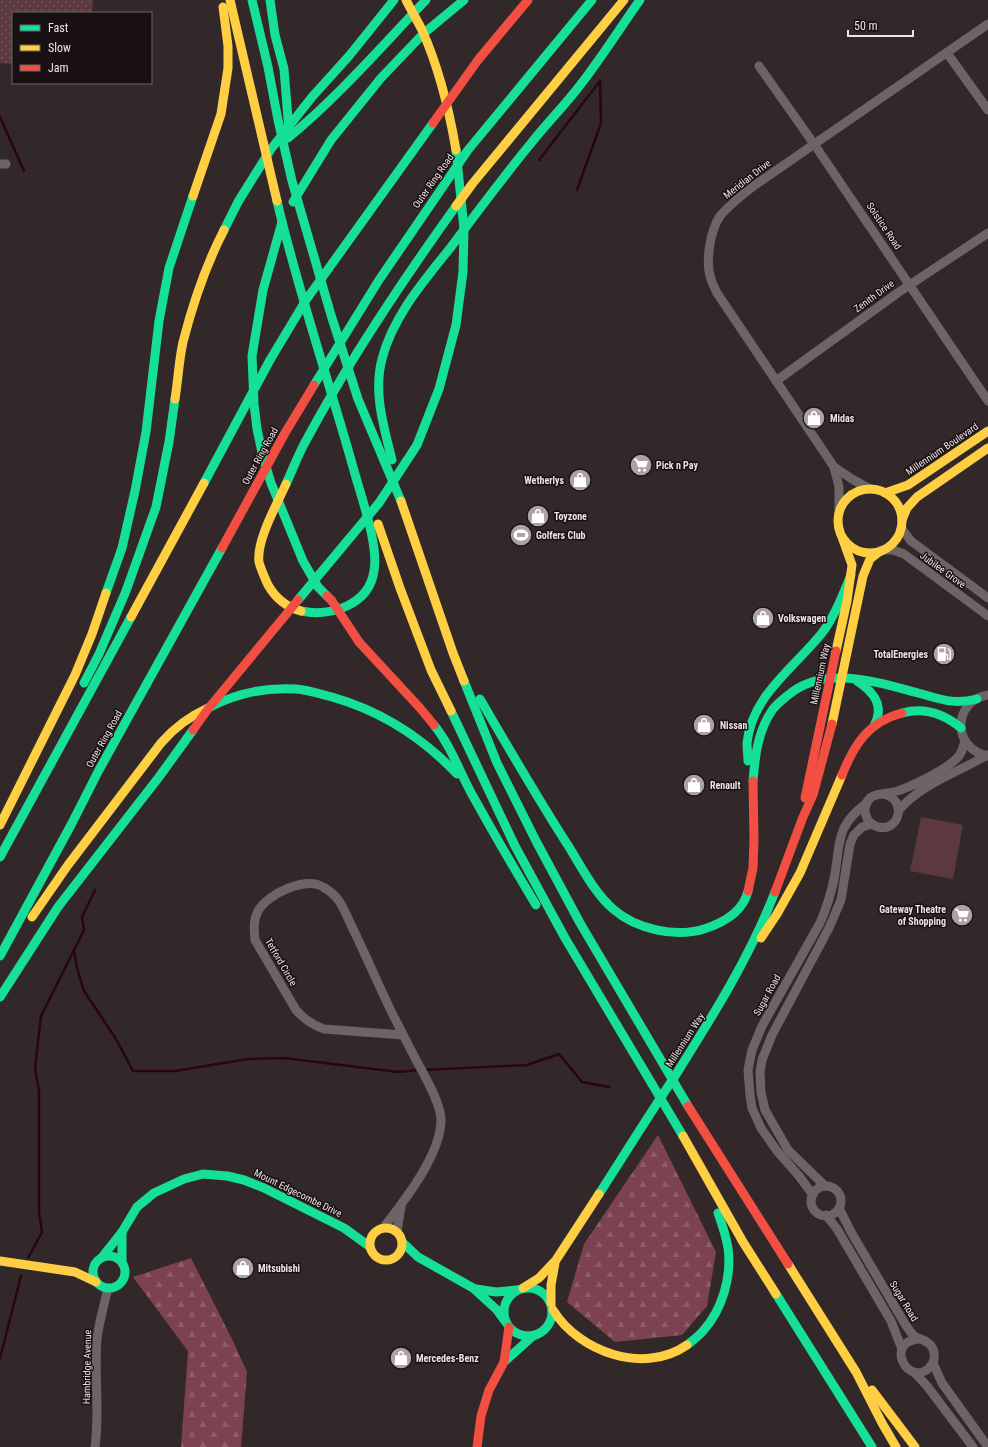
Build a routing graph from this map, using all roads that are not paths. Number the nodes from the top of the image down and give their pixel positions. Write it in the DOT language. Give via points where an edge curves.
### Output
graph roads {
  1 [pos="221,0"];
  2 [pos="230,0"];
  3 [pos="252,0"];
  4 [pos="270,0"];
  5 [pos="394,0"];
  6 [pos="406,0"];
  7 [pos="426,0"];
  8 [pos="464,0"];
  9 [pos="528,0"];
  10 [pos="592,0"];
  11 [pos="624,0"];
  12 [pos="640,0"];
  13 [pos="988,24"];
  14 [pos="947,53"];
  15 [pos="759,66"];
  16 [pos="988,110"];
  17 [pos="814,144"];
  18 [pos="271,149"];
  19 [pos="292,181"];
  20 [pos="988,233"];
  21 [pos="910,284"];
  22 [pos="776,381"];
  23 [pos="988,401"];
  24 [pos="336,408"];
  25 [pos="988,431"];
  26 [pos="988,448"];
  27 [pos="834,467"];
  28 [pos="870,489"];
  29 [pos="885,493"];
  30 [pos="405,512"];
  31 [pos="839,513"];
  32 [pos="902,524"];
  33 [pos="842,537"];
  34 [pos="880,551"];
  35 [pos="851,575"];
  36 [pos="988,598"];
  37 [pos="988,616"];
  38 [pos="453,653"];
  39 [pos="850,678"];
  40 [pos="984,695"];
  41 [pos="874,726"];
  42 [pos="961,728"];
  43 [pos="965,741"];
  44 [pos="988,755"];
  45 [pos="753,782"];
  46 [pos="466,784"];
  47 [pos="884,794"];
  48 [pos="867,803"];
  49 [pos="899,810"];
  50 [pos="803,817"];
  51 [pos="872,824"];
  52 [pos="0,825"];
  53 [pos="0,842"];
  54 [pos="0,857"];
  55 [pos="565,938"];
  56 [pos="2,959"];
  57 [pos="740,968"];
  58 [pos="0,997"];
  59 [pos="403,1035"];
  60 [pos="705,1176"];
  61 [pos="825,1186"];
  62 [pos="812,1195"];
  63 [pos="402,1204"];
  64 [pos="839,1208"];
  65 [pos="826,1215"];
  66 [pos="384,1227"];
  67 [pos="344,1228"];
  68 [pos="122,1232"];
  69 [pos="374,1232"];
  70 [pos="396,1232"];
  71 [pos="402,1242"];
  72 [pos="369,1246"];
  73 [pos="103,1256"];
  74 [pos="397,1256"];
  75 [pos="418,1257"];
  76 [pos="556,1260"];
  77 [pos="0,1261"];
  78 [pos="95,1262"];
  79 [pos="122,1263"];
  80 [pos="75,1272"];
  81 [pos="96,1282"];
  82 [pos="108,1288"];
  83 [pos="473,1288"];
  84 [pos="520,1289"];
  85 [pos="552,1306"];
  86 [pos="507,1324"];
  87 [pos="533,1336"];
  88 [pos="919,1339"];
  89 [pos="902,1349"];
  90 [pos="504,1362"];
  91 [pos="933,1363"];
  92 [pos="856,1372"];
  93 [pos="914,1372"];
  94 [pos="861,1428"];
  95 [pos="95,1447"];
  96 [pos="477,1447"];
  97 [pos="865,1447"];
  98 [pos="872,1447"];
  99 [pos="896,1447"];
  100 [pos="915,1447"];
  101 [pos="973,1447"];
  102 [pos="988,1447"];
  1 -- 52 [label="main road" via="228,68 221,114 169,268 159,321 146,432 122,548 76,674"];
  2 -- 24 [label="main road" via="290,255"];
  3 -- 19 [label="main road"];
  4 -- 19 [label="main road" via="275,35 284,69"];
  5 -- 18 [label="main road" via="349,56 312,96"];
  6 -- 58 [label="main road" via="422,30 444,91 456,149 464,229 463,272 456,326 439,389 417,445 379,503 208,709 159,777 58,907"];
  7 -- 18 [label="main road" via="333,98 292,136"];
  8 -- 46 [label="main road" via="423,34 350,114 295,198 281,225 272,256 263,290 252,356 254,404 263,457 303,561 318,587 332,601 359,642 443,736"];
  9 -- 54 [label="main road" via="478,60 306,300 270,360"];
  10 -- 56 [label="main road, Outer Ring Road" via="468,150 379,280 285,433 107,757"];
  11 -- 24 [label="main road" via="473,183 418,259 366,338 307,438 265,531 260,546 259,563 270,589 281,602 309,612 326,613 341,610 365,592 374,573 370,529"];
  12 -- 30 [label="main road" via="580,84 490,194 438,263 391,334 379,374 378,401"];
  13 -- 14 [label="street, Meridian Drive"];
  14 -- 16 [label="street"];
  14 -- 17 [label="street, Meridian Drive"];
  15 -- 17 [label="street, Solstice Road"];
  17 -- 21 [label="street, Solstice Road"];
  17 -- 22 [label="street, Meridian Drive" via="734,201 720,217 709,250 710,278 717,293"];
  18 -- 53 [label="main road" via="238,202 196,295 183,343 169,442 156,507 126,591 99,654"];
  19 -- 30 [label="main road" via="330,315 358,399"];
  20 -- 21 [label="street, Zenith Drive"];
  21 -- 22 [label="street, Zenith Drive"];
  21 -- 23 [label="street, Solstice Road"];
  22 -- 27 [label="street, Meridian Drive"];
  24 -- 55 [label="main road" via="431,670 515,846"];
  25 -- 29 [label="main road, Millennium Boulevard" via="920,477"];
  26 -- 32 [label="main road" via="917,497 907,508"];
  27 -- 28 [label="street, Meridian Drive"];
  27 -- 31 [label="street, Meridian Drive" via="839,487"];
  28 -- 29 [label="main road"];
  28 -- 31 [label="main road" via="851,495 843,503"];
  29 -- 32 [label="main road" via="901,511"];
  30 -- 38 [label="main road"];
  31 -- 33 [label="main road" via="838,525"];
  32 -- 34 [label="main road" via="893,544"];
  32 -- 36 [label="street, Jubilee Grove" via="911,541"];
  33 -- 34 [label="main road" via="850,546 861,552"];
  33 -- 35 [label="main road, Millennium Way" via="852,565"];
  34 -- 37 [label="street, Jubilee Grove" via="893,550 904,554"];
  34 -- 50 [label="main road, Millennium Way" via="873,555 866,566 821,768"];
  35 -- 45 [label="main road" via="824,630 769,689 753,716 747,739"];
  35 -- 50 [label="main road, Millennium Way" via="848,601"];
  38 -- 45 [label="main road" via="544,809 595,888 613,908 637,923 649,928 693,932 716,926 739,909 746,896 753,871"];
  38 -- 92 [label="main road" via="497,763 580,923 684,1099"];
  39 -- 40 [label="main road" via="948,701 964,702"];
  39 -- 41 [label="main road" via="865,686 877,700 879,713"];
  39 -- 45 [label="main road" via="831,677 812,681 795,689 778,703 770,712 760,733"];
  40 -- 42 [label="street" via="968,705 964,711"];
  41 -- 42 [label="main road" via="891,717 921,711 946,716"];
  41 -- 57 [label="main road" via="851,753 800,873 777,914"];
  42 -- 43 [label="street"];
  43 -- 44 [label="street" via="974,750"];
  43 -- 47 [label="street" via="960,755 952,762 903,789"];
  44 -- 49 [label="street" via="928,786"];
  46 -- 55 [label="main road" via="535,904"];
  46 -- 56 [label="main road" via="422,739 381,715 353,704 317,693 273,689 213,704 174,730 142,766"];
  47 -- 48 [label="street" via="874,796"];
  47 -- 49 [label="street" via="893,798"];
  48 -- 51 [label="street" via="865,814"];
  48 -- 62 [label="street, Sugar Road" via="846,823 842,831 827,907 762,1026 752,1050 748,1070 752,1108 761,1128"];
  49 -- 51 [label="street" via="890,826 879,828"];
  50 -- 57 [label="main road, Millennium Way" via="768,909"];
  51 -- 61 [label="street" via="862,827 854,835 850,844 841,900 829,928 772,1035 760,1072 765,1110 788,1150"];
  55 -- 60 [label="main road"];
  57 -- 76 [label="main road, Millennium Way" via="716,1012"];
  59 -- 59 [label="street, Tetford Circle" via="366,954 334,894 322,886 305,883 281,891 262,903 254,921 255,940 296,1010 303,1017 324,1029"];
  59 -- 63 [label="street, Tetford Circle" via="432,1090 442,1118 437,1143"];
  60 -- 85 [label="main road" via="725,1231 729,1262 722,1303 713,1320 691,1343 654,1359 617,1356 580,1339 566,1328"];
  60 -- 94 [label="main road" via="771,1289"];
  61 -- 62 [label="street"];
  61 -- 64 [label="street" via="837,1191 841,1203"];
  62 -- 65 [label="street" via="815,1210"];
  63 -- 66 [label="street, Tetford Circle"];
  63 -- 70 [label="street, Tetford Circle"];
  64 -- 65 [label="street" via="834,1213"];
  64 -- 88 [label="street, Sugar Road" via="905,1324"];
  65 -- 89 [label="street, Sugar Road" via="837,1229 891,1321"];
  66 -- 69 [label="main road"];
  66 -- 70 [label="main road"];
  67 -- 68 [label="main road, Mount Edgecombe Drive" via="244,1180 203,1174 154,1192 137,1207"];
  67 -- 69 [label="main road, Mount Edgecombe Drive"];
  67 -- 72 [label="main road, Mount Edgecombe Drive"];
  68 -- 73 [label="main road, Mount Edgecombe Drive"];
  68 -- 79 [label="main road"];
  69 -- 72 [label="main road"];
  70 -- 71 [label="main road"];
  71 -- 74 [label="main road"];
  71 -- 75 [label="main road"];
  72 -- 74 [label="main road" via="374,1255 382,1260"];
  73 -- 78 [label="main road"];
  73 -- 79 [label="main road" via="113,1256"];
  74 -- 75 [label="main road"];
  75 -- 83 [label="main road"];
  76 -- 84 [label="main road, Millennium Way" via="539,1278"];
  76 -- 85 [label="main road, Millennium Way" via="551,1277"];
  77 -- 80 [label="main road"];
  78 -- 80 [label="main road"];
  78 -- 81 [label="main road" via="92,1272"];
  79 -- 82 [label="main road" via="125,1272 122,1281 117,1286"];
  80 -- 81 [label="main road"];
  81 -- 82 [label="main road"];
  82 -- 95 [label="street, Hambridge Avenue" via="97,1339"];
  83 -- 84 [label="main road" via="497,1293"];
  83 -- 86 [label="main road" via="497,1310"];
  84 -- 85 [label="main road" via="536,1289 542,1292"];
  84 -- 86 [label="main road" via="508,1298 505,1304"];
  85 -- 87 [label="main road" via="551,1322 548,1327"];
  86 -- 87 [label="main road" via="519,1335"];
  86 -- 90 [label="main road"];
  87 -- 90 [label="main road"];
  88 -- 89 [label="street" via="909,1341"];
  88 -- 91 [label="street" via="932,1348"];
  89 -- 93 [label="street" via="903,1364"];
  90 -- 96 [label="main road" via="489,1390 481,1416"];
  91 -- 93 [label="street" via="925,1371"];
  91 -- 102 [label="street" via="942,1384"];
  92 -- 99 [label="main road"];
  92 -- 100 [label="main road" via="886,1406"];
  93 -- 101 [label="street"];
  94 -- 97 [label="main road"];
  94 -- 98 [label="main road"];
}
